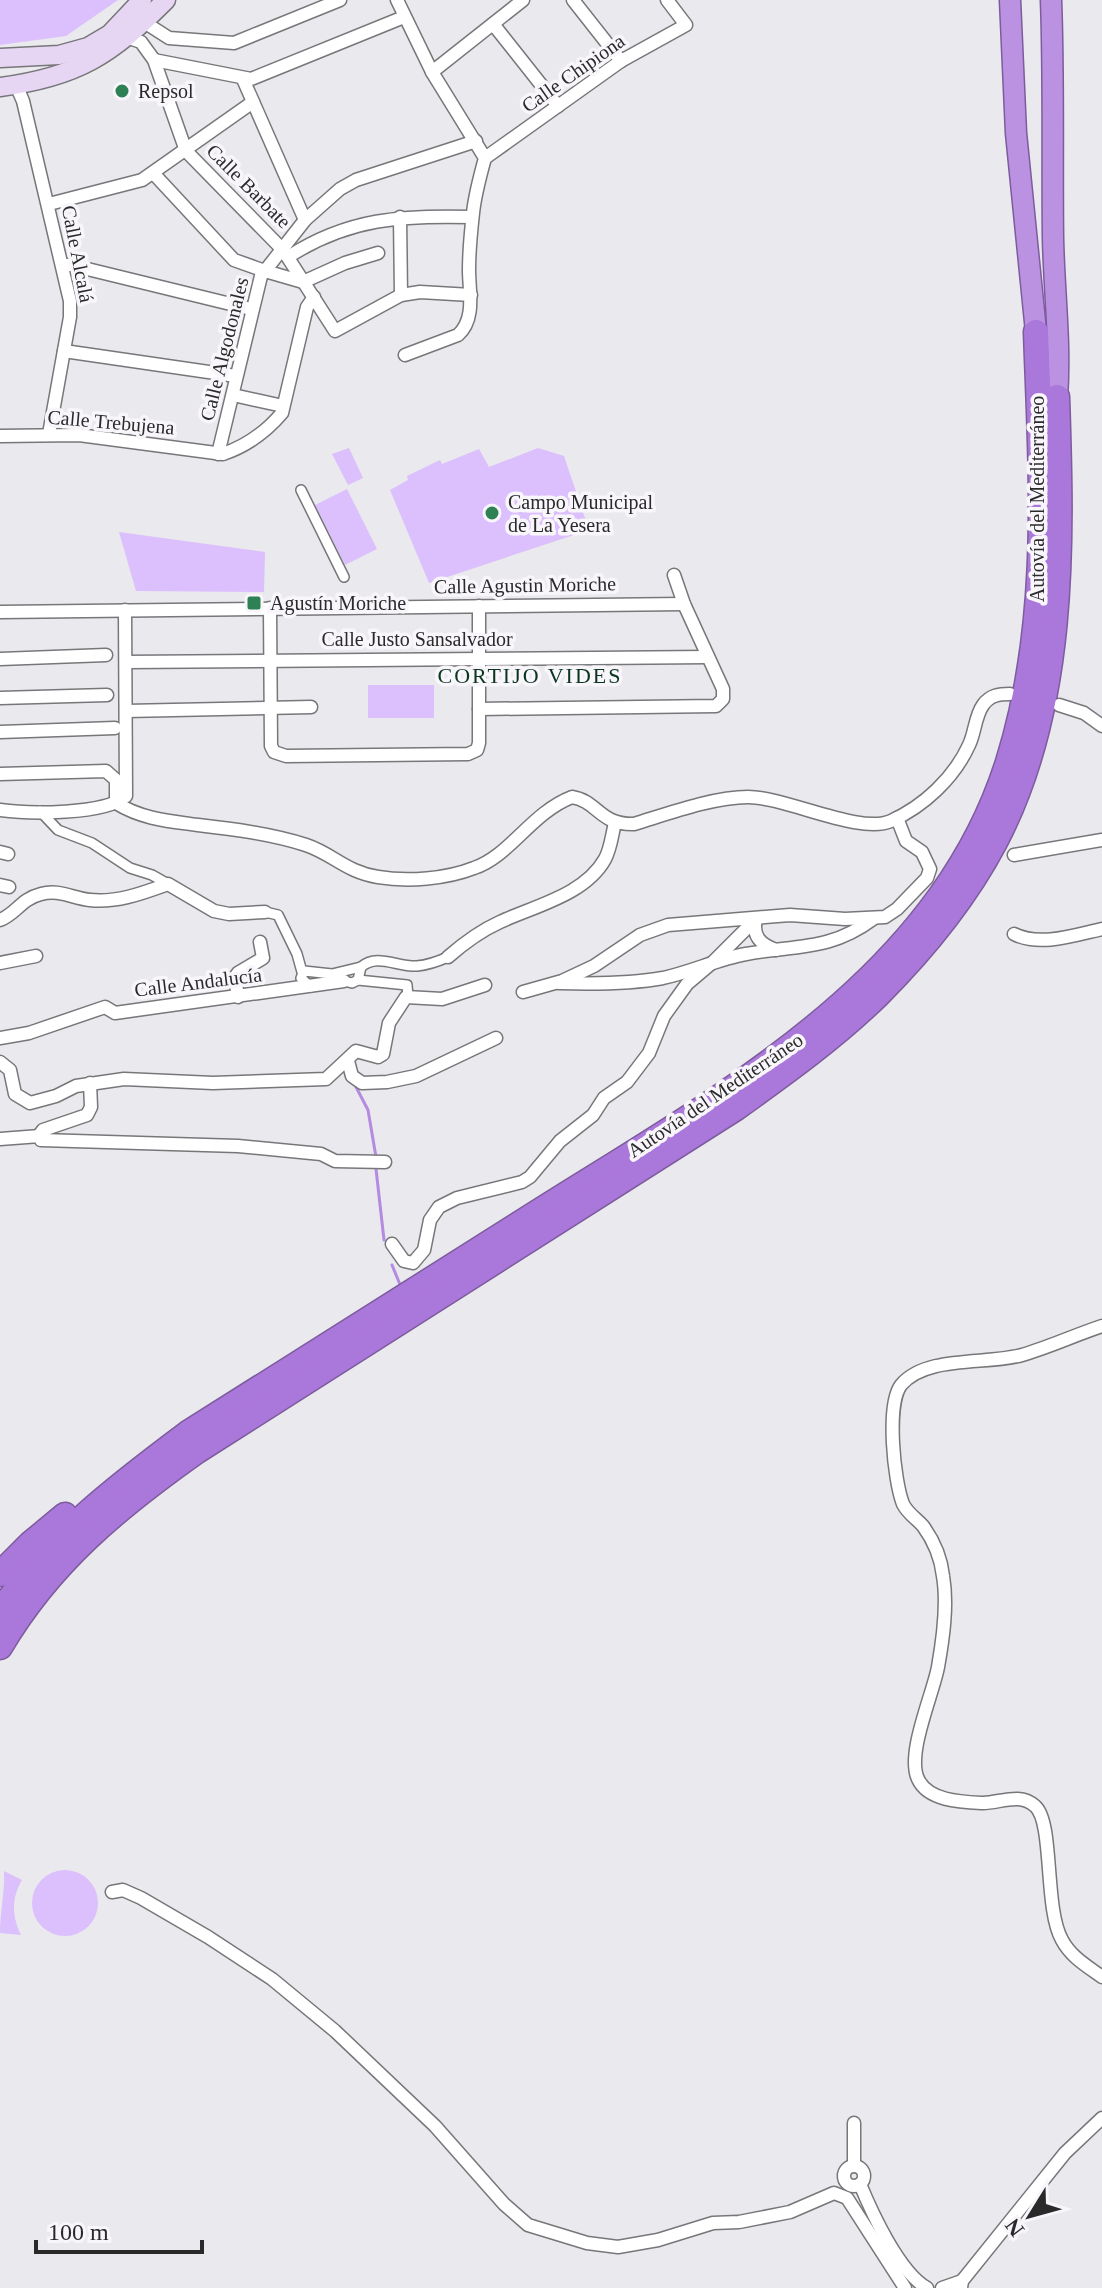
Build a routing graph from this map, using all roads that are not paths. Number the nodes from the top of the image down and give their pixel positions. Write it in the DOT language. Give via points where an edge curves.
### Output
graph roads {
  1 [pos="142,0"];
  2 [pos="166,0"];
  3 [pos="340,0"];
  4 [pos="397,0"];
  5 [pos="523,0"];
  6 [pos="573,0"];
  7 [pos="667,0"];
  8 [pos="1010,0"];
  9 [pos="1051,0"];
  10 [pos="1063,0"];
  11 [pos="404,17"];
  12 [pos="144,22"];
  13 [pos="493,24"];
  14 [pos="126,37"];
  15 [pos="6,57"];
  16 [pos="154,60"];
  17 [pos="621,61"];
  18 [pos="1054,71"];
  19 [pos="432,72"];
  20 [pos="243,79"];
  21 [pos="8,86"];
  22 [pos="253,102"];
  23 [pos="558,106"];
  24 [pos="476,141"];
  25 [pos="186,151"];
  26 [pos="485,158"];
  27 [pos="154,174"];
  28 [pos="49,204"];
  29 [pos="400,217"];
  30 [pos="472,217"];
  31 [pos="305,220"];
  32 [pos="286,253"];
  33 [pos="378,253"];
  34 [pos="63,265"];
  35 [pos="265,271"];
  36 [pos="303,282"];
  37 [pos="401,295"];
  38 [pos="471,295"];
  39 [pos="314,297"];
  40 [pos="251,309"];
  41 [pos="1036,332"];
  42 [pos="64,351"];
  43 [pos="405,355"];
  44 [pos="236,376"];
  45 [pos="233,395"];
  46 [pos="1057,397"];
  47 [pos="283,406"];
  48 [pos="49,434"];
  49 [pos="0,436"];
  50 [pos="218,454"];
  51 [pos="301,490"];
  52 [pos="674,575"];
  53 [pos="344,577"];
  54 [pos="684,604"];
  55 [pos="479,606"];
  56 [pos="270,608"];
  57 [pos="125,610"];
  58 [pos="0,612"];
  59 [pos="106,655"];
  60 [pos="708,657"];
  61 [pos="478,658"];
  62 [pos="0,659"];
  63 [pos="271,659"];
  64 [pos="126,662"];
  65 [pos="1010,694"];
  66 [pos="107,695"];
  67 [pos="0,698"];
  68 [pos="1059,705"];
  69 [pos="311,707"];
  70 [pos="271,708"];
  71 [pos="479,709"];
  72 [pos="126,711"];
  73 [pos="1102,726"];
  74 [pos="115,728"];
  75 [pos="0,732"];
  76 [pos="0,774"];
  77 [pos="116,803"];
  78 [pos="0,810"];
  79 [pos="40,811"];
  80 [pos="897,818"];
  81 [pos="615,823"];
  82 [pos="1102,840"];
  83 [pos="1014,855"];
  84 [pos="168,884"];
  85 [pos="265,912"];
  86 [pos="3,919"];
  87 [pos="756,919"];
  88 [pos="873,919"];
  89 [pos="1102,929"];
  90 [pos="1014,934"];
  91 [pos="260,942"];
  92 [pos="776,950"];
  93 [pos="36,956"];
  94 [pos="448,957"];
  95 [pos="713,962"];
  96 [pos="0,963"];
  97 [pos="361,967"];
  98 [pos="302,972"];
  99 [pos="358,980"];
  100 [pos="344,981"];
  101 [pos="554,983"];
  102 [pos="485,985"];
  103 [pos="311,987"];
  104 [pos="523,992"];
  105 [pos="238,997"];
  106 [pos="408,997"];
  107 [pos="0,1038"];
  108 [pos="496,1038"];
  109 [pos="339,1047"];
  110 [pos="350,1057"];
  111 [pos="0,1062"];
  112 [pos="90,1083"];
  113 [pos="40,1136"];
  114 [pos="0,1139"];
  115 [pos="660,1146"];
  116 [pos="385,1162"];
  117 [pos="392,1244"];
  118 [pos="1102,1326"];
  119 [pos="281,1386"];
  120 [pos="135,1473"];
  121 [pos="85,1537"];
  122 [pos="0,1574"];
  123 [pos="0,1612"];
  124 [pos="0,1647"];
  125 [pos="0,1669"];
  126 [pos="112,1892"];
  127 [pos="1102,1977"];
  128 [pos="1102,2118"];
  129 [pos="854,2123"];
  130 [pos="854,2166"];
  131 [pos="845,2181"];
  132 [pos="860,2184"];
  133 [pos="829,2195"];
  134 [pos="962,2284"];
  135 [pos="905,2288"];
  136 [pos="927,2288"];
  137 [pos="942,2288"];
  1 -- 15 [label="main road" via="110,34 88,47 59,55"];
  2 -- 12 [label="main road"];
  3 -- 12 [label="street" via="234,43 169,38"];
  4 -- 11 [label="street"];
  5 -- 13 [label="street"];
  6 -- 17 [label="street"];
  7 -- 17 [label="street, Calle Chipiona" via="686,25"];
  8 -- 41 [label="highway" via="1016,133"];
  9 -- 18 [label="highway"];
  10 -- 18 [label="highway"];
  11 -- 19 [label="street"];
  11 -- 20 [label="street"];
  12 -- 14 [label="main road"];
  13 -- 19 [label="street"];
  13 -- 23 [label="street"];
  14 -- 16 [label="street" via="141,42"];
  14 -- 21 [label="main road" via="79,69"];
  15 -- 21 [label="main road" via="20,60 25,69 24,78"];
  16 -- 20 [label="street"];
  16 -- 25 [label="street, Calle Barbate"];
  17 -- 23 [label="street, Calle Chipiona"];
  18 -- 46 [label="highway"];
  19 -- 24 [label="street"];
  20 -- 22 [label="street"];
  21 -- 28 [label="street, Calle Alcalá" via="23,101"];
  22 -- 25 [label="street"];
  22 -- 31 [label="street"];
  23 -- 26 [label="street, Calle Chipiona"];
  24 -- 26 [label="street"];
  24 -- 31 [label="street, Calle Algodonales" via="356,180"];
  25 -- 27 [label="street"];
  25 -- 32 [label="street, Calle Barbate"];
  26 -- 30 [label="street"];
  27 -- 28 [label="street"];
  27 -- 35 [label="street" via="234,260"];
  28 -- 34 [label="street, Calle Alcalá"];
  29 -- 30 [label="street"];
  29 -- 32 [label="street" via="353,226"];
  29 -- 37 [label="street"];
  30 -- 38 [label="street"];
  31 -- 32 [label="street, Calle Algodonales"];
  32 -- 35 [label="street, Calle Algodonales"];
  32 -- 36 [label="street, Calle Barbate"];
  33 -- 36 [label="street"];
  34 -- 40 [label="street"];
  34 -- 42 [label="street, Calle Alcalá" via="70,301"];
  35 -- 36 [label="street"];
  35 -- 40 [label="street, Calle Algodonales"];
  36 -- 39 [label="street, Calle Barbate"];
  37 -- 38 [label="street"];
  37 -- 39 [label="street, Calle Barbate" via="335,331"];
  38 -- 43 [label="street" via="465,329"];
  39 -- 47 [label="street"];
  40 -- 44 [label="street, Calle Algodonales"];
  41 -- 115 [label="highway, Autovía del Mediterráneo" via="1041,492 1037,617 1024,703 989,810 947,886 889,959 834,1011"];
  42 -- 44 [label="street"];
  42 -- 48 [label="street, Calle Alcalá"];
  44 -- 45 [label="street, Calle Algodonales"];
  45 -- 47 [label="street"];
  45 -- 50 [label="street, Calle Algodonales"];
  46 -- 115 [label="highway, Autovía del Mediterráneo" via="1061,504 1053,641 1032,745 996,840 949,916 876,997 736,1108"];
  47 -- 50 [label="street" via="273,425 240,448"];
  48 -- 49 [label="street, Calle Trebujena"];
  48 -- 50 [label="street, Calle Trebujena"];
  51 -- 53 [label="street"];
  52 -- 54 [label="street"];
  54 -- 55 [label="street, Calle Agustin Moriche"];
  54 -- 60 [label="street"];
  55 -- 56 [label="street, Calle Agustin Moriche"];
  55 -- 61 [label="street"];
  56 -- 57 [label="street, Calle Agustin Moriche"];
  56 -- 63 [label="street"];
  57 -- 58 [label="street, Calle Agustin Moriche"];
  57 -- 64 [label="street"];
  59 -- 62 [label="street"];
  60 -- 61 [label="street, Calle Justo Sansalvador"];
  60 -- 71 [label="street" via="724,694 712,707"];
  61 -- 63 [label="street, Calle Justo Sansalvador"];
  61 -- 71 [label="street"];
  63 -- 64 [label="street, Calle Justo Sansalvador"];
  63 -- 70 [label="street"];
  64 -- 72 [label="street"];
  65 -- 80 [label="street" via="983,704 969,747 944,783"];
  66 -- 67 [label="street"];
  68 -- 73 [label="street"];
  69 -- 70 [label="street"];
  70 -- 71 [label="street" via="272,749 281,756 468,754 479,747"];
  70 -- 72 [label="street"];
  72 -- 77 [label="street" via="127,791"];
  74 -- 75 [label="street"];
  76 -- 77 [label="street" via="106,771 116,780"];
  77 -- 79 [label="street" via="92,810"];
  77 -- 81 [label="street" via="162,822 308,846 349,870 417,879 476,868 541,814 572,797"];
  78 -- 79 [label="street"];
  79 -- 84 [label="street" via="58,830"];
  80 -- 81 [label="street" via="862,823 745,797 634,824"];
  80 -- 88 [label="street" via="906,841 926,858 929,873 897,909"];
  81 -- 94 [label="street" via="606,859 575,888 478,933"];
  82 -- 83 [label="street"];
  84 -- 85 [label="street" via="214,911"];
  84 -- 86 [label="street" via="119,899 43,893"];
  85 -- 98 [label="street" via="278,915"];
  87 -- 88 [label="street"];
  87 -- 92 [label="street" via="755,935"];
  87 -- 95 [label="street"];
  87 -- 101 [label="street" via="668,925"];
  88 -- 92 [label="street" via="833,942"];
  89 -- 90 [label="street" via="1025,940"];
  91 -- 105 [label="street" via="262,960 235,977"];
  92 -- 95 [label="street"];
  93 -- 96 [label="street"];
  94 -- 97 [label="street" via="416,966 375,960"];
  95 -- 101 [label="street" via="663,978"];
  95 -- 117 [label="street" via="675,998 641,1067 549,1151 530,1177 439,1207 430,1220 424,1250 413,1263 404,1261"];
  97 -- 98 [label="street" via="332,974"];
  97 -- 99 [label="street"];
  98 -- 103 [label="street"];
  99 -- 100 [label="street, Calle Andalucía"];
  99 -- 106 [label="street, Calle Andalucía" via="407,985"];
  100 -- 103 [label="street, Calle Andalucía"];
  101 -- 104 [label="street"];
  102 -- 106 [label="street" via="442,999"];
  103 -- 105 [label="street, Calle Andalucía"];
  105 -- 107 [label="street, Calle Andalucía" via="115,1013 105,1007"];
  106 -- 110 [label="street" via="389,1023 383,1054 358,1051"];
  108 -- 110 [label="street" via="406,1079 362,1083 352,1076"];
  109 -- 110 [label="street"];
  110 -- 112 [label="street" via="326,1079"];
  111 -- 112 [label="street" via="24,1102"];
  112 -- 113 [label="street" via="87,1115 43,1130"];
  113 -- 114 [label="street"];
  113 -- 116 [label="street" via="45,1141 238,1146 321,1154 335,1161"];
  115 -- 119 [label="highway, Autovía del Mediterráneo"];
  118 -- 127 [label="street" via="1020,1355 925,1369 903,1383 894,1403 898,1488 904,1507 937,1550 944,1578 938,1667 915,1756 918,1779 934,1796 984,1803 1018,1798 1034,1804 1043,1819 1054,1923 1075,1957"];
  119 -- 120 [label="highway, Autovía del Mediterráneo" via="188,1433"];
  119 -- 121 [label="highway, Autovía del Mediterráneo"];
  120 -- 122 [label="highway" via="90,1495"];
  120 -- 123 [label="highway, Autovía del Mediterráneo" via="58,1540"];
  121 -- 124 [label="highway, Autovía del Mediterráneo"];
  121 -- 125 [label="highway"];
  126 -- 133 [label="street" via="123,1890 141,1898 272,1979 435,2126 528,2225 618,2247 713,2223 790,2212"];
  128 -- 134 [label="street" via="1065,2153"];
  129 -- 130 [label="street"];
  130 -- 131 [label="street" via="845,2171"];
  130 -- 132 [label="street" via="862,2171"];
  131 -- 132 [label="street"];
  131 -- 133 [label="street"];
  132 -- 136 [label="street" via="895,2251"];
  133 -- 135 [label="street" via="847,2198"];
  134 -- 137 [label="street"];
}
